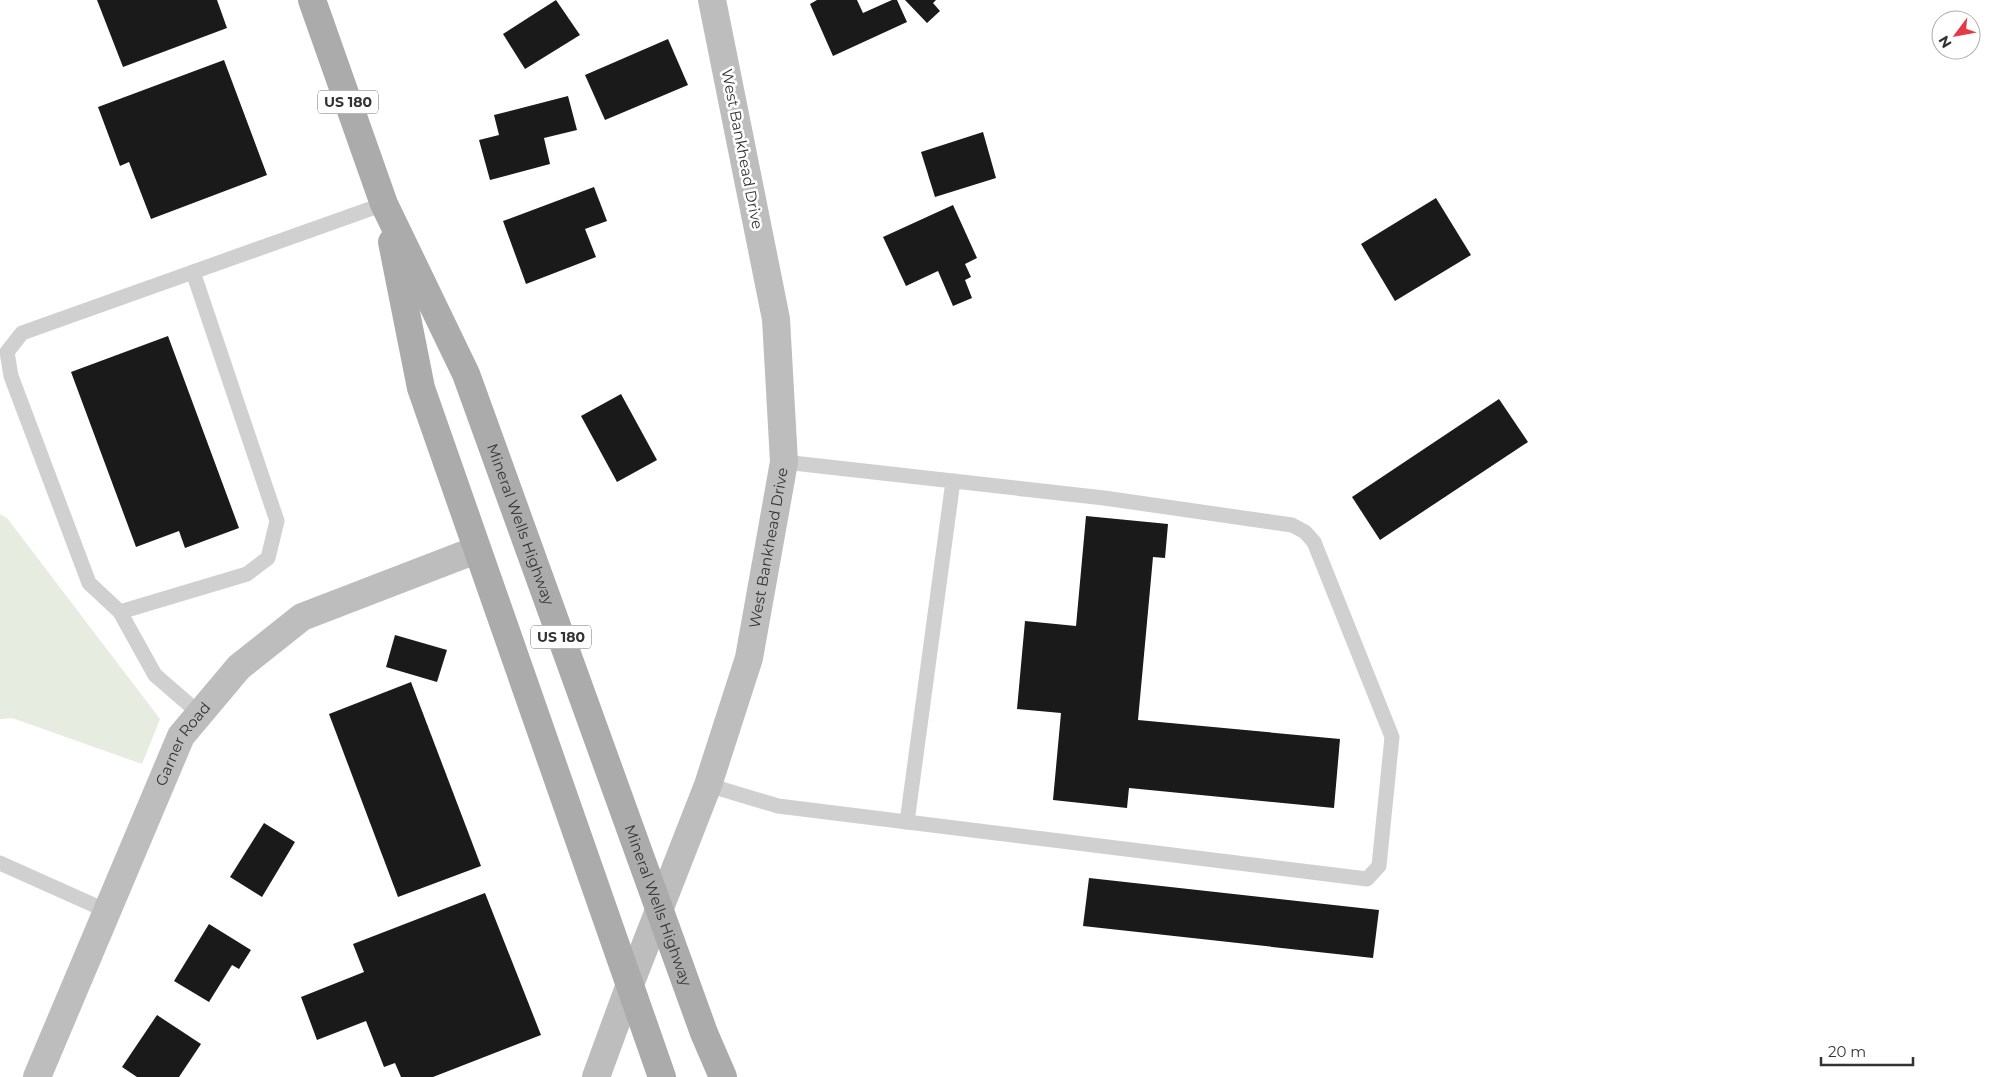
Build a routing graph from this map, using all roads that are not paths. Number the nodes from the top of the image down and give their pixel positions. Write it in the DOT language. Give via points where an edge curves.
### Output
graph roads {
  1 [pos="312,0"];
  2 [pos="712,0"];
  3 [pos="384,204"];
  4 [pos="193,272"];
  5 [pos="784,462"];
  6 [pos="953,481"];
  7 [pos="476,550"];
  8 [pos="120,612"];
  9 [pos="200,714"];
  10 [pos="708,785"];
  11 [pos="907,822"];
  12 [pos="0,862"];
  13 [pos="659,908"];
  14 [pos="107,911"];
  15 [pos="629,987"];
  16 [pos="37,1077"];
  17 [pos="596,1077"];
  18 [pos="662,1077"];
  19 [pos="723,1077"];
  1 -- 3 [label="main road, Mineral Wells Highway / US 180"];
  2 -- 5 [label="street, West Bankhead Drive" via="776,319"];
  3 -- 4 [label="lane"];
  3 -- 7 [label="main road, Mineral Wells Highway / US 180" via="420,388"];
  3 -- 13 [label="main road, Mineral Wells Highway / US 180" via="466,374"];
  4 -- 8 [label="lane" via="277,521 268,558 247,574"];
  4 -- 8 [label="lane" via="22,333 7,352 11,376 89,583"];
  5 -- 6 [label="lane"];
  5 -- 10 [label="street, West Bankhead Drive" via="749,658"];
  6 -- 11 [label="lane"];
  6 -- 11 [label="lane" via="1104,498 1292,525 1305,532 1314,542 1392,737 1380,866 1367,878"];
  7 -- 9 [label="street, Garner Road" via="302,617 239,667"];
  7 -- 15 [label="main road, Mineral Wells Highway / US 180"];
  8 -- 9 [label="lane" via="155,675"];
  9 -- 14 [label="street, Garner Road" via="181,736"];
  10 -- 11 [label="lane" via="778,806"];
  10 -- 13 [label="street, West Bankhead Drive"];
  12 -- 14 [label="lane"];
  13 -- 15 [label="street, West Bankhead Drive"];
  13 -- 19 [label="main road, Mineral Wells Highway / US 180"];
  14 -- 16 [label="street, Garner Road"];
  15 -- 17 [label="street, West Bankhead Drive"];
  15 -- 18 [label="main road, Mineral Wells Highway / US 180"];
}
